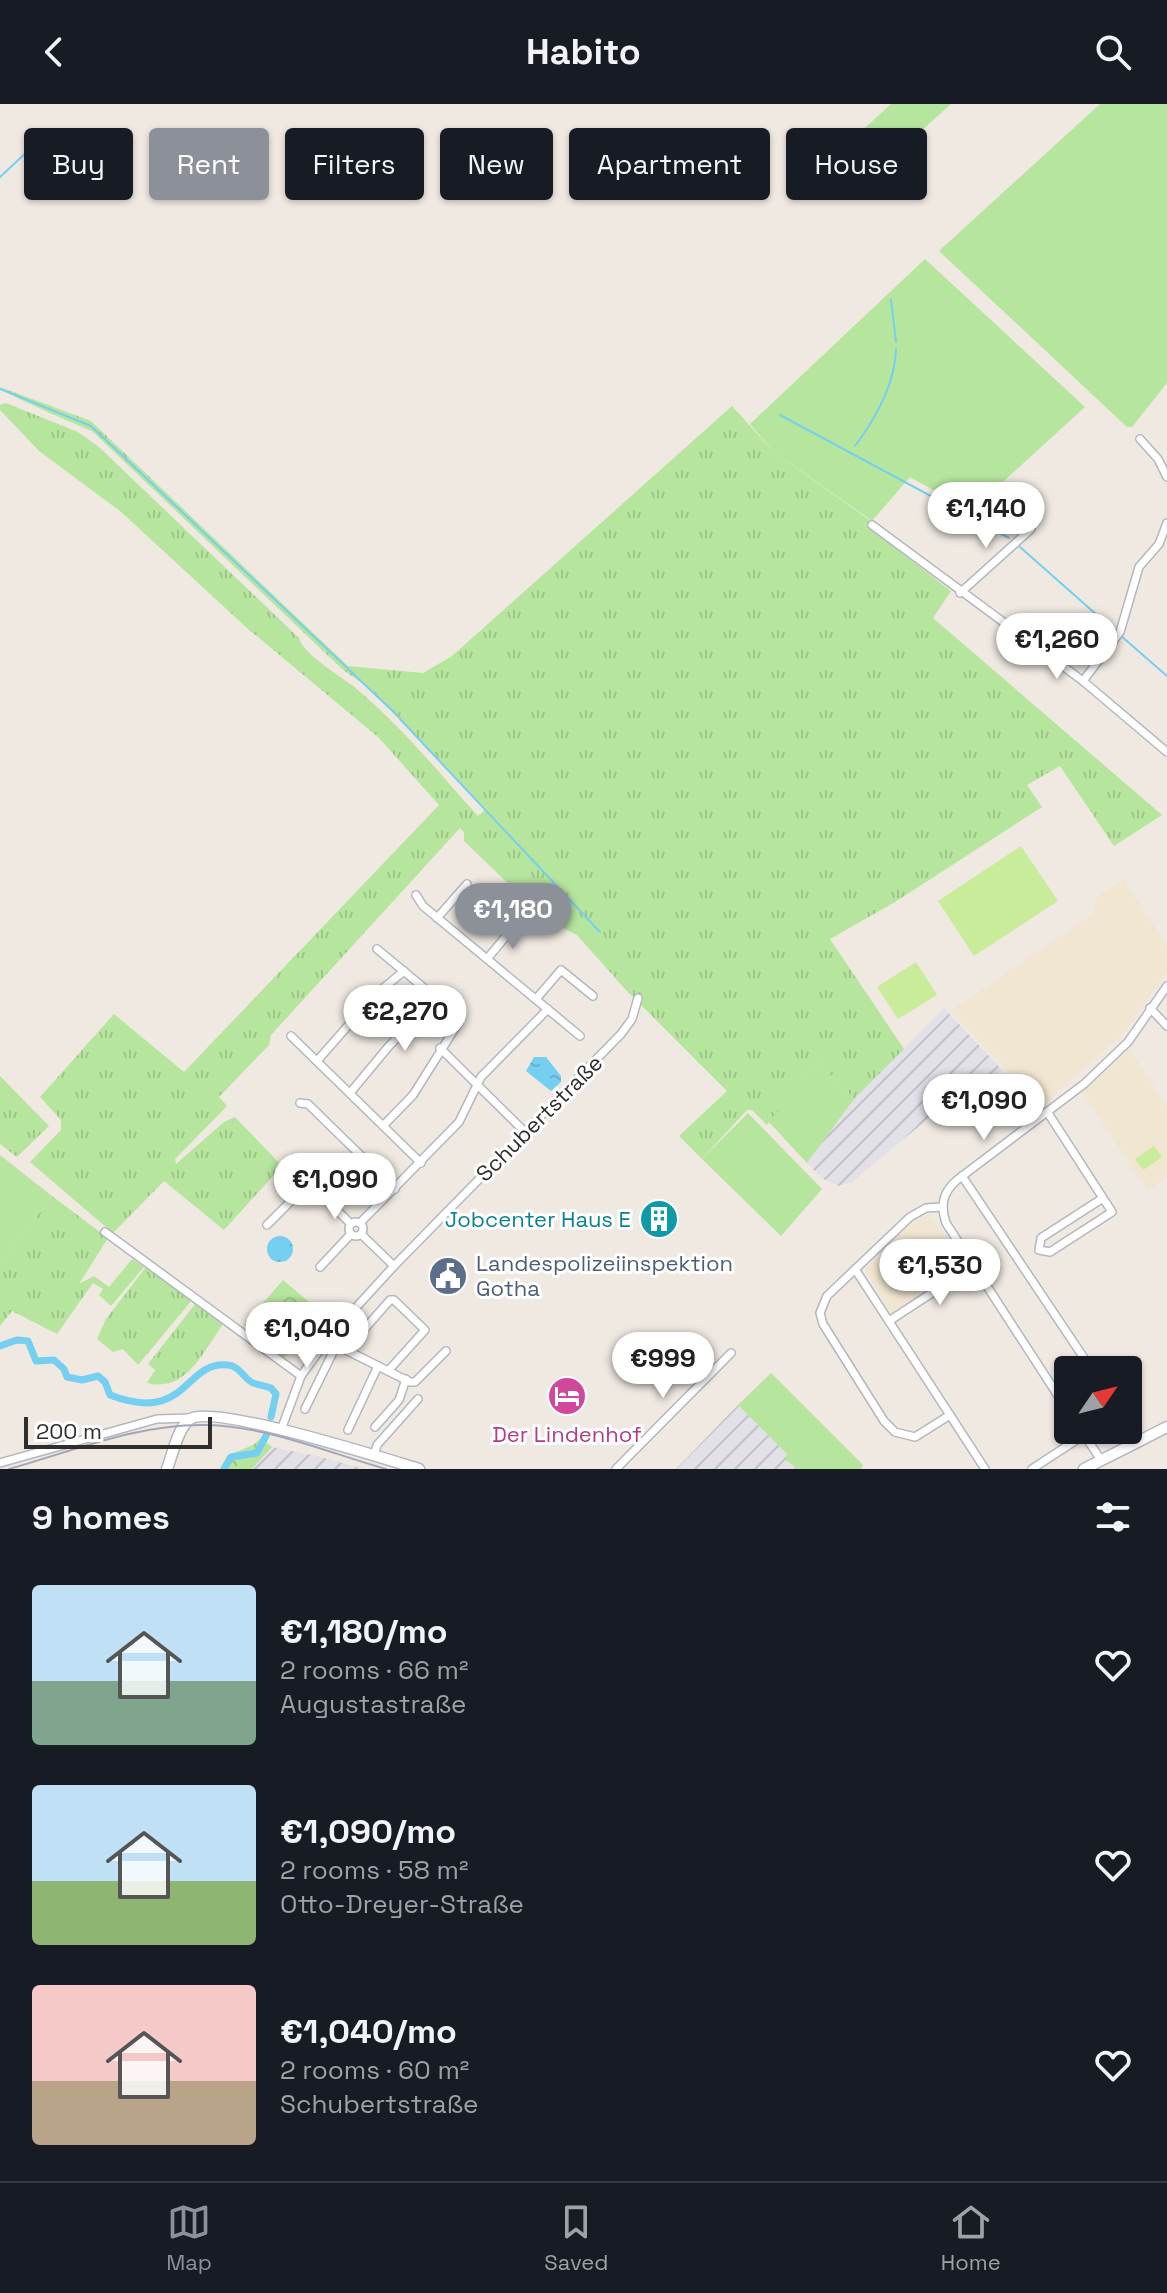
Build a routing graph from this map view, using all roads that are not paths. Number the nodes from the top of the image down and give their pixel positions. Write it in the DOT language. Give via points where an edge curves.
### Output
graph roads {
  1 [pos="1140,439"];
  2 [pos="1167,477"];
  3 [pos="1167,523"];
  4 [pos="872,525"];
  5 [pos="1031,529"];
  6 [pos="960,593"];
  7 [pos="1083,681"];
  8 [pos="1167,752"];
  9 [pos="467,884"];
  10 [pos="416,895"];
  11 [pos="437,918"];
  12 [pos="516,924"];
  13 [pos="377,949"];
  14 [pos="487,959"];
  15 [pos="404,971"];
  16 [pos="1167,986"];
  17 [pos="593,996"];
  18 [pos="638,998"];
  19 [pos="437,999"];
  20 [pos="536,999"];
  21 [pos="1150,1008"];
  22 [pos="548,1009"];
  23 [pos="1167,1026"];
  24 [pos="291,1036"];
  25 [pos="580,1036"];
  26 [pos="440,1048"];
  27 [pos="317,1061"];
  28 [pos="477,1084"];
  29 [pos="350,1093"];
  30 [pos="300,1103"];
  31 [pos="1048,1113"];
  32 [pos="383,1126"];
  33 [pos="525,1132"];
  34 [pos="421,1163"];
  35 [pos="962,1176"];
  36 [pos="395,1189"];
  37 [pos="1103,1198"];
  38 [pos="942,1207"];
  39 [pos="360,1223"];
  40 [pos="351,1224"];
  41 [pos="267,1225"];
  42 [pos="105,1232"];
  43 [pos="351,1234"];
  44 [pos="361,1234"];
  45 [pos="394,1266"];
  46 [pos="973,1266"];
  47 [pos="320,1267"];
  48 [pos="855,1269"];
  49 [pos="889,1321"];
  50 [pos="329,1337"];
  51 [pos="337,1344"];
  52 [pos="346,1350"];
  53 [pos="446,1351"];
  54 [pos="731,1353"];
  55 [pos="1083,1356"];
  56 [pos="378,1366"];
  57 [pos="388,1371"];
  58 [pos="301,1376"];
  59 [pos="406,1379"];
  60 [pos="1054,1390"];
  61 [pos="418,1399"];
  62 [pos="305,1409"];
  63 [pos="950,1415"];
  64 [pos="192,1418"];
  65 [pos="375,1427"];
  66 [pos="1167,1427"];
  67 [pos="281,1430"];
  68 [pos="348,1430"];
  69 [pos="1066,1444"];
  70 [pos="1091,1444"];
  71 [pos="374,1456"];
  72 [pos="1101,1460"];
  73 [pos="0,1463"];
  74 [pos="167,1469"];
  75 [pos="419,1469"];
  76 [pos="616,1469"];
  77 [pos="985,1469"];
  78 [pos="1032,1469"];
  79 [pos="1084,1469"];
  1 -- 2 [label="street"];
  3 -- 7 [label="street" via="1159,544 1139,567 1119,635"];
  4 -- 6 [label="street"];
  5 -- 6 [label="street"];
  6 -- 7 [label="street"];
  7 -- 8 [label="street"];
  9 -- 11 [label="street"];
  10 -- 11 [label="street"];
  11 -- 14 [label="street"];
  12 -- 14 [label="street"];
  13 -- 15 [label="street"];
  14 -- 20 [label="street"];
  15 -- 19 [label="street"];
  15 -- 27 [label="street" via="375,995"];
  16 -- 21 [label="street"];
  17 -- 20 [label="street" via="561,970"];
  18 -- 33 [label="street, Schubertstraße" via="628,1026"];
  19 -- 26 [label="street" via="459,1022"];
  19 -- 29 [label="street"];
  20 -- 22 [label="street"];
  21 -- 23 [label="street"];
  21 -- 31 [label="street" via="1128,1042"];
  22 -- 25 [label="street"];
  22 -- 28 [label="street"];
  24 -- 27 [label="street"];
  26 -- 28 [label="street"];
  26 -- 32 [label="street" via="413,1095"];
  27 -- 29 [label="street"];
  28 -- 33 [label="street"];
  28 -- 34 [label="street" via="459,1122"];
  29 -- 32 [label="street"];
  30 -- 36 [label="street" via="308,1104"];
  31 -- 35 [label="street"];
  31 -- 37 [label="street"];
  32 -- 34 [label="street"];
  33 -- 45 [label="street, Schubertstraße"];
  34 -- 36 [label="street"];
  35 -- 38 [label="street" via="947,1190"];
  35 -- 55 [label="street"];
  36 -- 39 [label="street"];
  37 -- 37 [label="street" via="1112,1212 1050,1252 1039,1250 1041,1238"];
  38 -- 46 [label="street"];
  38 -- 48 [label="street" via="910,1217"];
  39 -- 40 [label="street"];
  39 -- 44 [label="street"];
  40 -- 41 [label="street" via="309,1183"];
  40 -- 43 [label="street"];
  42 -- 58 [label="street"];
  43 -- 44 [label="street"];
  43 -- 47 [label="street"];
  44 -- 45 [label="street"];
  45 -- 50 [label="street, Schubertstraße"];
  46 -- 49 [label="street"];
  46 -- 60 [label="street"];
  48 -- 49 [label="street"];
  48 -- 63 [label="street" via="824,1299 820,1313 884,1421 895,1432 915,1437"];
  49 -- 63 [label="street"];
  50 -- 51 [label="street"];
  50 -- 58 [label="street, Schubertstraße"];
  51 -- 52 [label="street"];
  51 -- 62 [label="street"];
  52 -- 56 [label="street"];
  52 -- 57 [label="street" via="394,1300 425,1330"];
  53 -- 59 [label="street" via="415,1382"];
  54 -- 76 [label="street"];
  56 -- 57 [label="street"];
  56 -- 68 [label="street"];
  57 -- 59 [label="street"];
  58 -- 67 [label="street, Schubertstraße"];
  59 -- 65 [label="street" via="399,1400"];
  61 -- 71 [label="street" via="377,1445"];
  63 -- 77 [label="street"];
  64 -- 67 [label="main road"];
  64 -- 73 [label="street" via="157,1419"];
  64 -- 74 [label="main road"];
  66 -- 72 [label="main road"];
  67 -- 71 [label="main road"];
  69 -- 78 [label="street"];
  70 -- 72 [label="street"];
  71 -- 75 [label="main road"];
  72 -- 79 [label="main road"];
}
